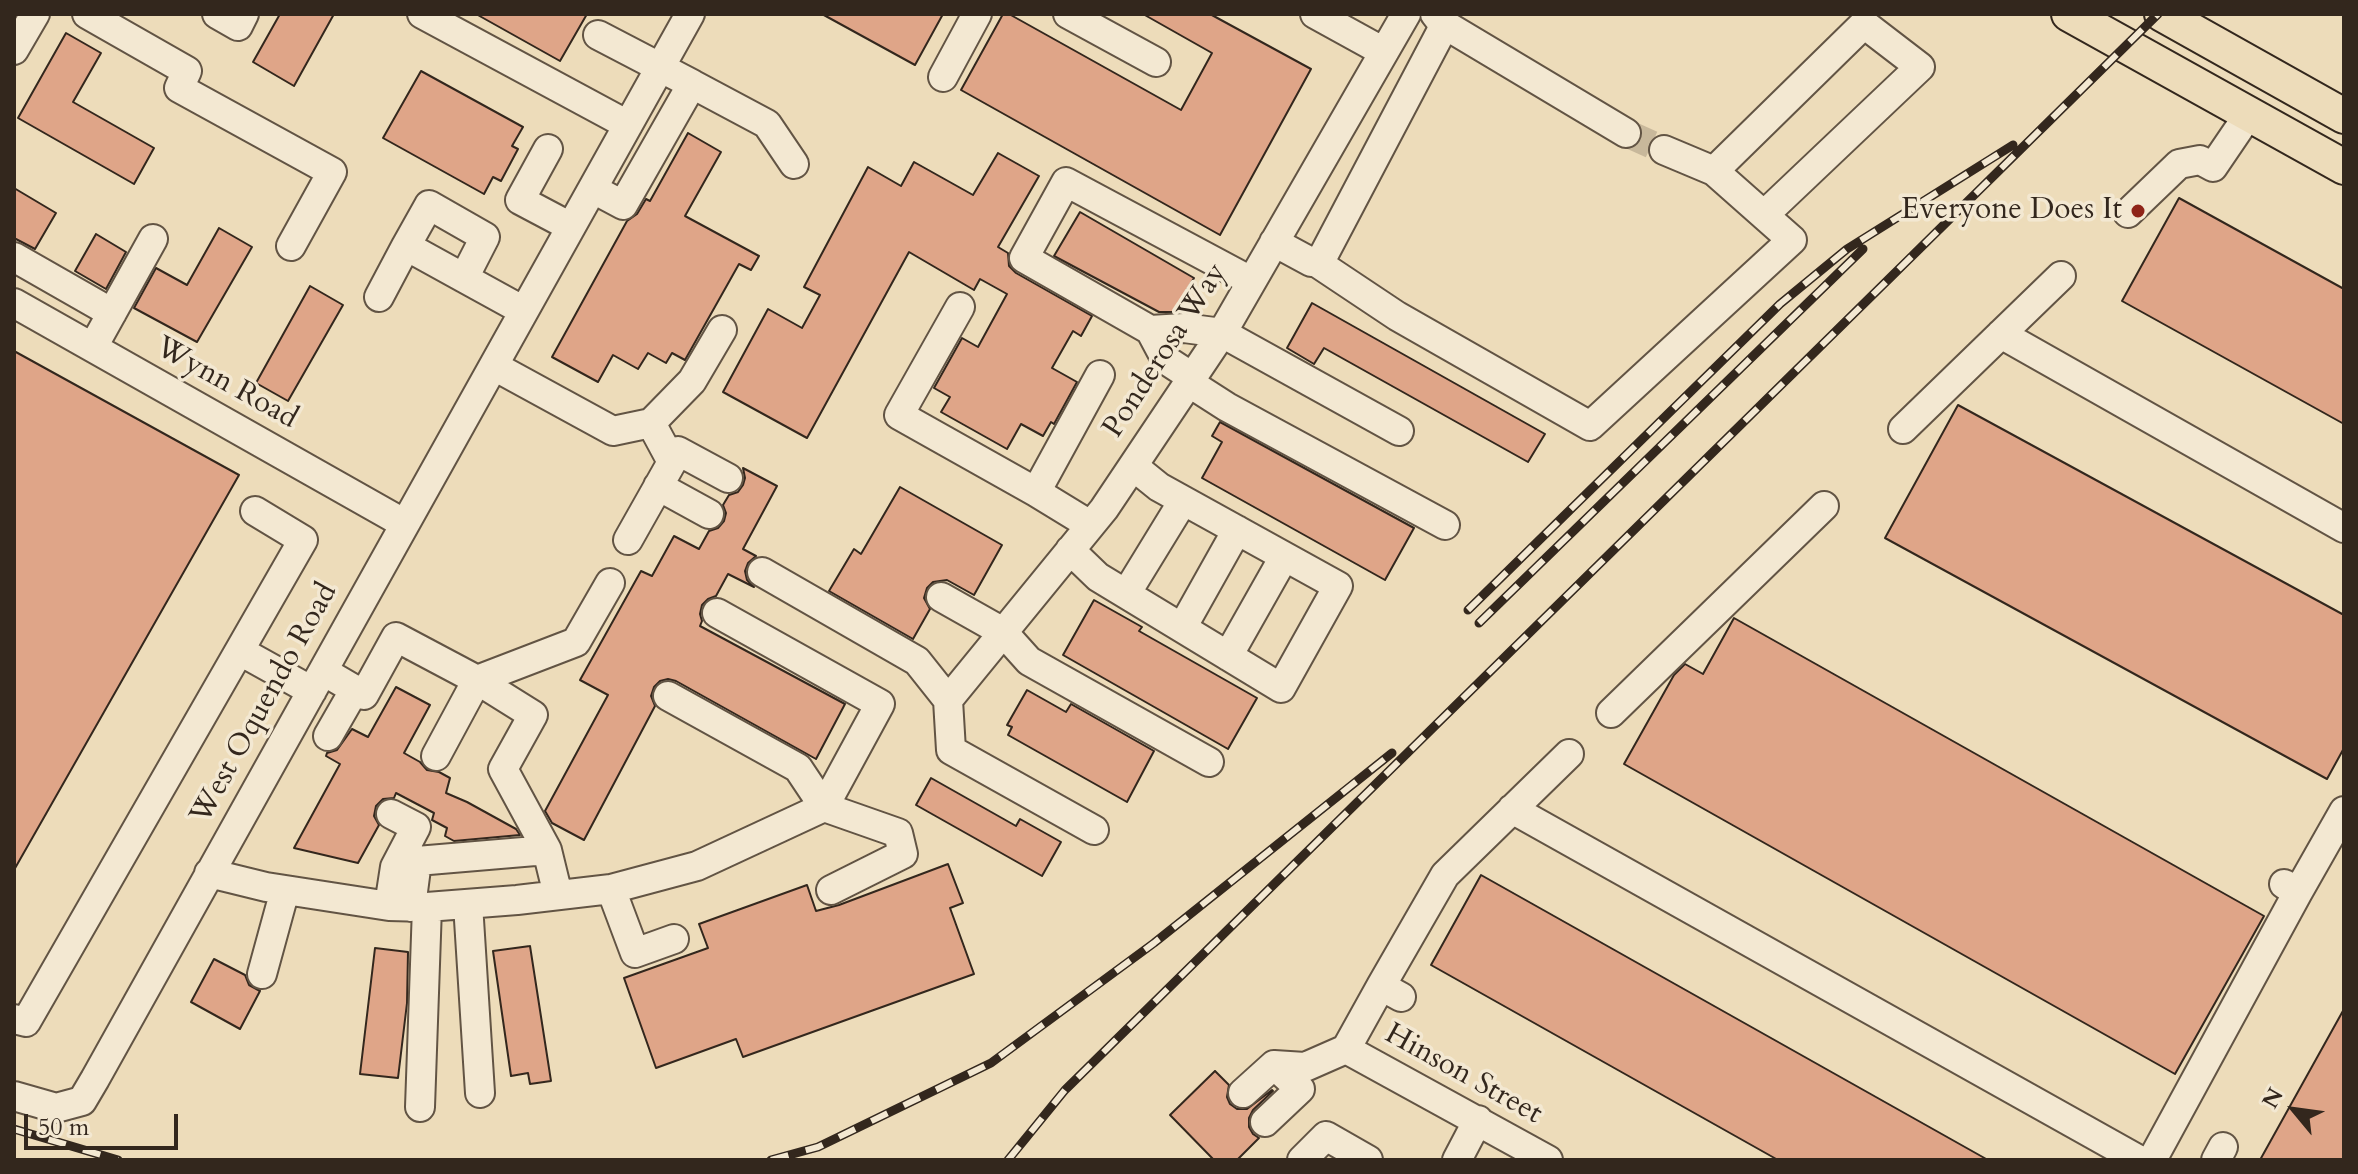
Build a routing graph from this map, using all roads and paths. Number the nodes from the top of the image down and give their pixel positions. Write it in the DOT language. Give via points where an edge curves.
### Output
graph roads {
  1 [pos="35,14"];
  2 [pos="87,14"];
  3 [pos="217,14"];
  4 [pos="244,14"];
  5 [pos="422,14"];
  6 [pos="690,14"];
  7 [pos="977,14"];
  8 [pos="1068,14"];
  9 [pos="1315,14"];
  10 [pos="2069,14"];
  11 [pos="2162,14"];
  12 [pos="1402,15"];
  13 [pos="1438,18"];
  14 [pos="598,35"];
  15 [pos="14,50"];
  16 [pos="1384,52"];
  17 [pos="1156,62"];
  18 [pos="661,67"];
  19 [pos="943,77"];
  20 [pos="692,84"];
  21 [pos="2249,114"];
  22 [pos="2344,116"];
  23 [pos="628,125"];
  24 [pos="1626,133"];
  25 [pos="548,149"];
  26 [pos="1664,150"];
  27 [pos="794,164"];
  28 [pos="2344,167"];
  29 [pos="1714,171"];
  30 [pos="593,189"];
  31 [pos="2128,213"];
  32 [pos="1764,215"];
  33 [pos="571,227"];
  34 [pos="153,239"];
  35 [pos="1274,242"];
  36 [pos="291,246"];
  37 [pos="406,246"];
  38 [pos="14,257"];
  39 [pos="1316,262"];
  40 [pos="2061,276"];
  41 [pos="464,278"];
  42 [pos="1251,281"];
  43 [pos="379,297"];
  44 [pos="14,303"];
  45 [pos="960,307"];
  46 [pos="524,311"];
  47 [pos="112,313"];
  48 [pos="722,330"];
  49 [pos="1150,330"];
  50 [pos="1222,333"];
  51 [pos="2001,334"];
  52 [pos="93,347"];
  53 [pos="494,366"];
  54 [pos="1100,375"];
  55 [pos="1190,380"];
  56 [pos="651,423"];
  57 [pos="1903,429"];
  58 [pos="1399,431"];
  59 [pos="1133,466"];
  60 [pos="665,474"];
  61 [pos="728,478"];
  62 [pos="1036,492"];
  63 [pos="1183,501"];
  64 [pos="1824,506"];
  65 [pos="255,511"];
  66 [pos="709,514"];
  67 [pos="405,524"];
  68 [pos="1090,525"];
  69 [pos="1445,525"];
  70 [pos="2344,528"];
  71 [pos="1237,530"];
  72 [pos="628,540"];
  73 [pos="1070,550"];
  74 [pos="1284,557"];
  75 [pos="762,572"];
  76 [pos="610,583"];
  77 [pos="1126,594"];
  78 [pos="941,597"];
  79 [pos="355,613"];
  80 [pos="717,613"];
  81 [pos="1182,628"];
  82 [pos="1003,632"];
  83 [pos="396,637"];
  84 [pos="240,651"];
  85 [pos="1228,656"];
  86 [pos="477,680"];
  87 [pos="317,681"];
  88 [pos="355,689"];
  89 [pos="668,696"];
  90 [pos="948,700"];
  91 [pos="1611,713"];
  92 [pos="328,736"];
  93 [pos="1569,754"];
  94 [pos="436,756"];
  95 [pos="1209,762"];
  96 [pos="824,807"];
  97 [pos="1512,809"];
  98 [pos="2344,811"];
  99 [pos="391,814"];
  100 [pos="1094,830"];
  101 [pos="547,850"];
  102 [pos="209,873"];
  103 [pos="611,889"];
  104 [pos="285,890"];
  105 [pos="831,890"];
  106 [pos="558,895"];
  107 [pos="468,904"];
  108 [pos="409,906"];
  109 [pos="674,939"];
  110 [pos="262,974"];
  111 [pos="14,1019"];
  112 [pos="1346,1049"];
  113 [pos="1274,1065"];
  114 [pos="480,1093"];
  115 [pos="1243,1093"];
  116 [pos="14,1096"];
  117 [pos="420,1107"];
  118 [pos="1478,1120"];
  119 [pos="1265,1122"];
  120 [pos="1302,1160"];
  121 [pos="1368,1160"];
  122 [pos="1457,1160"];
  123 [pos="1548,1160"];
  124 [pos="2139,1160"];
  125 [pos="2152,1160"];
  1 -- 15 [label="street"];
  2 -- 36 [label="street" via="187,71 179,88 332,172"];
  3 -- 4 [label="street" via="238,26"];
  5 -- 23 [label="street"];
  6 -- 18 [label="street, West Oquendo Road"];
  7 -- 19 [label="street"];
  8 -- 17 [label="street"];
  9 -- 16 [label="street"];
  10 -- 21 [label="main road"];
  11 -- 22 [label="main road"];
  12 -- 16 [label="street, Ponderosa Way"];
  13 -- 24 [label="street"];
  13 -- 39 [label="street" via="1441,32 1434,46"];
  14 -- 18 [label="street"];
  16 -- 35 [label="street, Ponderosa Way"];
  18 -- 20 [label="street"];
  18 -- 23 [label="street, West Oquendo Road"];
  20 -- 27 [label="street" via="767,124"];
  20 -- 30 [label="street" via="623,205"];
  21 -- 28 [label="main road"];
  21 -- 31 [label="street" via="2213,167 2200,160 2179,164"];
  23 -- 30 [label="street, West Oquendo Road"];
  25 -- 33 [label="street" via="520,200"];
  26 -- 29 [label="street"];
  29 -- 32 [label="street"];
  29 -- 32 [label="street" via="1864,24 1920,67"];
  30 -- 33 [label="street, West Oquendo Road"];
  32 -- 39 [label="street" via="1792,240 1590,426 1397,316"];
  33 -- 46 [label="street, West Oquendo Road"];
  34 -- 47 [label="street"];
  35 -- 39 [label="street"];
  35 -- 42 [label="street, Ponderosa Way"];
  37 -- 41 [label="street"];
  37 -- 41 [label="street" via="429,205 485,237"];
  37 -- 43 [label="street"];
  38 -- 47 [label="street"];
  40 -- 51 [label="street"];
  41 -- 46 [label="street"];
  42 -- 49 [label="street" via="1066,182 1024,258"];
  42 -- 50 [label="street, Ponderosa Way"];
  44 -- 52 [label="street, Wynn Road"];
  45 -- 62 [label="street" via="899,415"];
  46 -- 53 [label="street, West Oquendo Road"];
  47 -- 52 [label="street"];
  48 -- 56 [label="street" via="692,381"];
  49 -- 50 [label="street"];
  49 -- 55 [label="street" via="1166,360"];
  50 -- 55 [label="street, Ponderosa Way"];
  50 -- 58 [label="street"];
  51 -- 57 [label="street"];
  51 -- 70 [label="street"];
  52 -- 67 [label="street, Wynn Road"];
  53 -- 56 [label="street" via="613,431"];
  53 -- 67 [label="street, West Oquendo Road"];
  54 -- 62 [label="street"];
  55 -- 59 [label="street, Ponderosa Way"];
  55 -- 69 [label="street" via="1227,407"];
  56 -- 60 [label="street"];
  59 -- 63 [label="street"];
  59 -- 68 [label="street, Ponderosa Way"];
  60 -- 61 [label="street" via="678,451"];
  60 -- 66 [label="street"];
  60 -- 72 [label="street"];
  62 -- 68 [label="street"];
  63 -- 71 [label="street"];
  63 -- 77 [label="street"];
  64 -- 91 [label="street" via="1804,542 1758,587"];
  65 -- 84 [label="street" via="303,540"];
  67 -- 79 [label="street, West Oquendo Road"];
  68 -- 73 [label="street, Ponderosa Way"];
  71 -- 74 [label="street"];
  71 -- 81 [label="street"];
  73 -- 77 [label="street"];
  73 -- 82 [label="street, Ponderosa Way"];
  74 -- 85 [label="street"];
  74 -- 85 [label="street" via="1338,586 1281,688"];
  75 -- 90 [label="street" via="917,661"];
  76 -- 86 [label="street" via="576,642"];
  77 -- 81 [label="street"];
  78 -- 82 [label="street"];
  79 -- 83 [label="street"];
  79 -- 87 [label="street, West Oquendo Road"];
  80 -- 96 [label="street" via="880,704"];
  81 -- 85 [label="street"];
  82 -- 90 [label="street, Ponderosa Way"];
  82 -- 95 [label="street" via="1029,661"];
  83 -- 86 [label="street"];
  83 -- 88 [label="street" via="364,695"];
  84 -- 87 [label="street"];
  84 -- 111 [label="street" via="26,1022"];
  86 -- 94 [label="street"];
  86 -- 101 [label="street" via="533,715 503,769"];
  87 -- 88 [label="street"];
  87 -- 102 [label="street, West Oquendo Road"];
  88 -- 92 [label="street"];
  89 -- 96 [label="street" via="798,768"];
  90 -- 100 [label="street" via="951,750"];
  93 -- 97 [label="street"];
  96 -- 103 [label="street, West Oquendo Road" via="697,866"];
  96 -- 105 [label="street" via="898,833 903,854"];
  97 -- 112 [label="street" via="1445,875 1391,992"];
  97 -- 124 [label="street"];
  98 -- 125 [label="street" via="2321,834 2291,888"];
  99 -- 108 [label="street" via="416,827 395,867"];
  101 -- 106 [label="street"];
  101 -- 108 [label="street" via="417,861"];
  102 -- 104 [label="street, West Oquendo Road"];
  102 -- 116 [label="street" via="82,1101 56,1108"];
  103 -- 106 [label="street, West Oquendo Road"];
  103 -- 109 [label="street" via="635,953"];
  104 -- 108 [label="street, West Oquendo Road"];
  104 -- 110 [label="street"];
  106 -- 107 [label="street, West Oquendo Road"];
  107 -- 108 [label="street, West Oquendo Road"];
  107 -- 114 [label="street"];
  108 -- 117 [label="street"];
  112 -- 113 [label="street" via="1305,1067"];
  112 -- 118 [label="street, Hinson Street"];
  113 -- 115 [label="street"];
  113 -- 119 [label="street" via="1300,1089"];
  118 -- 122 [label="street"];
  118 -- 123 [label="street, Hinson Street"];
  120 -- 121 [label="street" via="1326,1136"];
}
